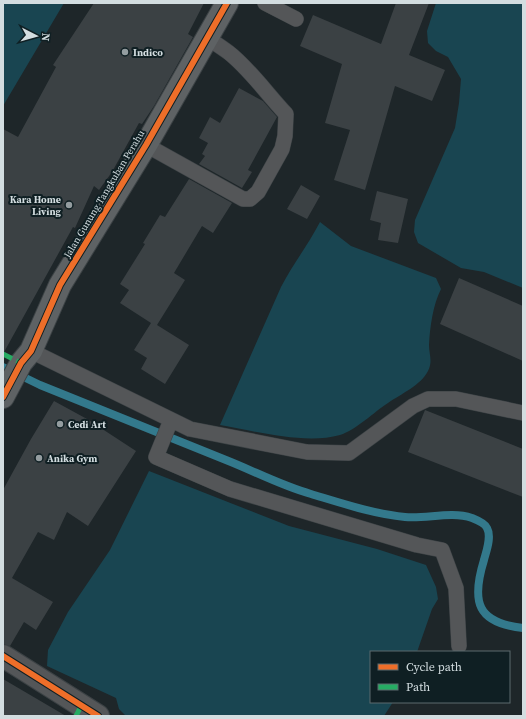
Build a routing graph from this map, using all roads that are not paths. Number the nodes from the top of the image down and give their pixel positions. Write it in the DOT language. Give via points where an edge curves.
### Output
graph roads {
  1 [pos="227,3"];
  2 [pos="265,3"];
  3 [pos="296,19"];
  4 [pos="207,38"];
  5 [pos="146,145"];
  6 [pos="25,359"];
  7 [pos="6,393"];
  8 [pos="523,413"];
  9 [pos="171,422"];
  10 [pos="459,646"];
  11 [pos="3,656"];
  12 [pos="98,716"];
  1 -- 4 [label="street, Jalan Gunung Tangkuban Perahu"];
  2 -- 3 [label="lane"];
  4 -- 5 [label="street, Jalan Gunung Tangkuban Perahu"];
  4 -- 5 [label="lane" via="228,52 251,74 286,114 282,149 258,192 250,199 243,199"];
  5 -- 6 [label="street, Jalan Gunung Tangkuban Perahu" via="60,285"];
  6 -- 7 [label="street, Jalan Gunung Tangkuban Perahu"];
  6 -- 9 [label="lane"];
  8 -- 9 [label="lane" via="456,399 428,399 413,406 349,452 307,452 197,431"];
  9 -- 10 [label="lane" via="156,457 230,489 442,550 456,588"];
  11 -- 12 [label="street"];
}
